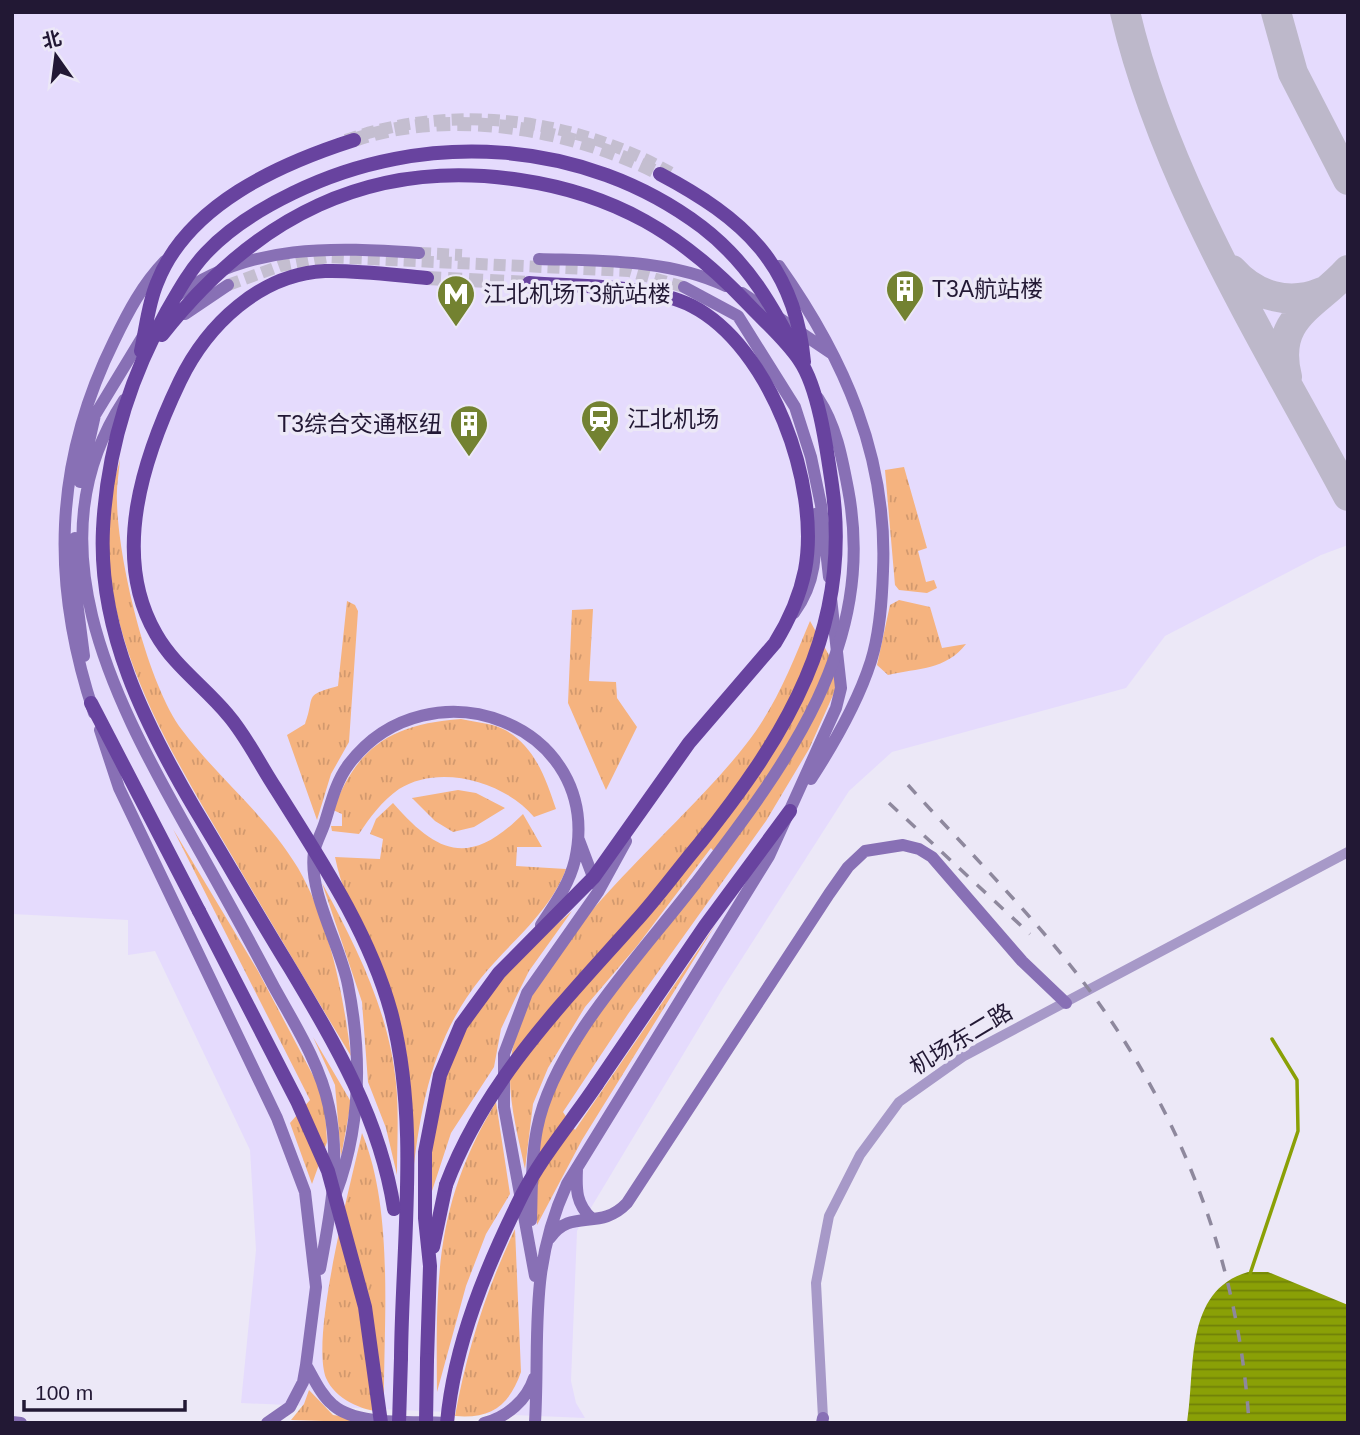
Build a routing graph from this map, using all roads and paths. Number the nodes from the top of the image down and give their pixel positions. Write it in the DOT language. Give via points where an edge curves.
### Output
graph roads {
  1 [pos="354,140"];
  2 [pos="334,144"];
  3 [pos="660,174"];
  4 [pos="709,197"];
  5 [pos="419,253"];
  6 [pos="539,259"];
  7 [pos="427,278"];
  8 [pos="529,283"];
  9 [pos="228,285"];
  10 [pos="684,287"];
  11 [pos="832,354"];
  12 [pos="802,365"];
  13 [pos="139,366"];
  14 [pos="813,390"];
  15 [pos="126,397"];
  16 [pos="95,415"];
  17 [pos="811,457"];
  18 [pos="784,628"];
  19 [pos="86,685"];
  20 [pos="91,703"];
  21 [pos="652,791"];
  22 [pos="790,811"];
  23 [pos="578,837"];
  24 [pos="314,850"];
  25 [pos="1348,852"];
  26 [pos="594,877"];
  27 [pos="598,892"];
  28 [pos="535,934"];
  29 [pos="1066,1003"];
  30 [pos="577,1168"];
  31 [pos="333,1200"];
  32 [pos="592,1219"];
  33 [pos="530,1241"];
  34 [pos="544,1248"];
  35 [pos="402,1260"];
  36 [pos="430,1266"];
  37 [pos="316,1287"];
  38 [pos="537,1290"];
  39 [pos="306,1365"];
  40 [pos="537,1369"];
  41 [pos="822,1421"];
  42 [pos="12,1422"];
  43 [pos="21,1423"];
  44 [pos="267,1423"];
  45 [pos="381,1423"];
  46 [pos="399,1423"];
  47 [pos="426,1423"];
  48 [pos="445,1423"];
  49 [pos="484,1423"];
  50 [pos="535,1423"];
  1 -- 13 [label="highway, bridge" via="254,182 186,236 156,283"];
  2 -- 19 [label="main road" via="255,186 178,247 138,294 102,365 78,432 67,483 65,597"];
  3 -- 12 [label="highway, bridge" via="739,223 763,249 783,279 798,318"];
  4 -- 11 [label="main road" via="763,243"];
  5 -- 16 [label="main road" via="333,249 275,254 238,263 196,282 169,303 146,332"];
  6 -- 11 [label="main road" via="611,261 711,279 746,295"];
  7 -- 24 [label="highway" via="322,271 276,283 247,299 219,323 194,354 154,439 143,476 135,562 144,611 175,660 230,716"];
  8 -- 18 [label="highway" via="645,292 688,304 724,327 751,357 780,410 800,476 807,525 805,569"];
  9 -- 16 [label="main road" via="161,335"];
  10 -- 17 [label="main road" via="738,316 795,407"];
  11 -- 22 [label="main road" via="857,405 874,457 884,545 881,607 871,661 856,699"];
  12 -- 13 [label="highway, bridge" via="714,269 668,233 617,205 560,186 467,173 397,179 346,194 295,217 229,262 191,298"];
  12 -- 13 [label="highway, bridge" via="760,284 703,228 620,180 580,166 489,151 426,152 373,161 321,179 240,223 188,274"];
  12 -- 14 [label="highway, bridge"];
  13 -- 15 [label="highway, bridge"];
  14 -- 33 [label="main road, bridge" via="832,424 851,503 854,551 841,641 824,689 763,795 587,1024 556,1072 537,1127"];
  14 -- 36 [label="highway, bridge" via="832,486 834,567 831,603 802,691 742,790 496,1086 458,1152 446,1185"];
  15 -- 31 [label="main road" via="105,429 87,484 82,545 92,617 108,673 169,797 320,1076 330,1108"];
  15 -- 35 [label="highway, bridge" via="107,488 103,556 105,588 121,654 142,710 182,786 343,1057 376,1131 389,1177"];
  16 -- 19 [label="main road" via="81,473 74,549"];
  17 -- 18 [label="main road" via="813,571 809,593"];
  17 -- 22 [label="main road" via="821,505 841,688"];
  18 -- 21 [label="highway"];
  19 -- 20 [label="main road"];
  20 -- 37 [label="main road" via="119,788 293,1156 305,1192"];
  20 -- 45 [label="highway, bridge" via="297,1101 328,1171 365,1307"];
  21 -- 26 [label="highway"];
  21 -- 27 [label="main road"];
  22 -- 30 [label="main road" via="741,904"];
  22 -- 48 [label="highway, bridge" via="705,926 523,1193 466,1330"];
  23 -- 24 [label="main road" via="576,808 566,779 535,738 506,721 479,713 441,712 408,718 363,746 332,796"];
  23 -- 26 [label="main road"];
  23 -- 28 [label="main road" via="567,884"];
  24 -- 31 [label="main road" via="317,889 348,982 358,1057 356,1116 346,1168"];
  24 -- 35 [label="highway" via="371,957 391,1012 404,1078 407,1128"];
  25 -- 29 [label="street, 机场东二路"];
  26 -- 27 [label="main road"];
  26 -- 28 [label="highway"];
  27 -- 33 [label="main road" via="527,993 504,1054 504,1107"];
  28 -- 36 [label="highway" via="471,1010 440,1076 425,1152"];
  29 -- 32 [label="main road" via="1022,961 932,857 903,845 865,851 829,894 638,1189 615,1215"];
  29 -- 41 [label="street, 机场东二路" via="964,1055 899,1102 860,1155 829,1216 816,1283"];
  30 -- 32 [label="main road" via="577,1196"];
  30 -- 34 [label="main road" via="552,1218"];
  31 -- 37 [label="main road"];
  32 -- 34 [label="main road" via="560,1226"];
  33 -- 38 [label="main road"];
  34 -- 38 [label="main road"];
  35 -- 46 [label="highway, bridge"];
  36 -- 47 [label="highway, bridge"];
  37 -- 39 [label="main road"];
  38 -- 40 [label="main road"];
  39 -- 44 [label="main road" via="298,1395"];
  39 -- 48 [label="main road" via="325,1397 343,1413"];
  40 -- 49 [label="main road" via="522,1400"];
  40 -- 50 [label="main road"];
  42 -- 43 [label="main road"];
}
